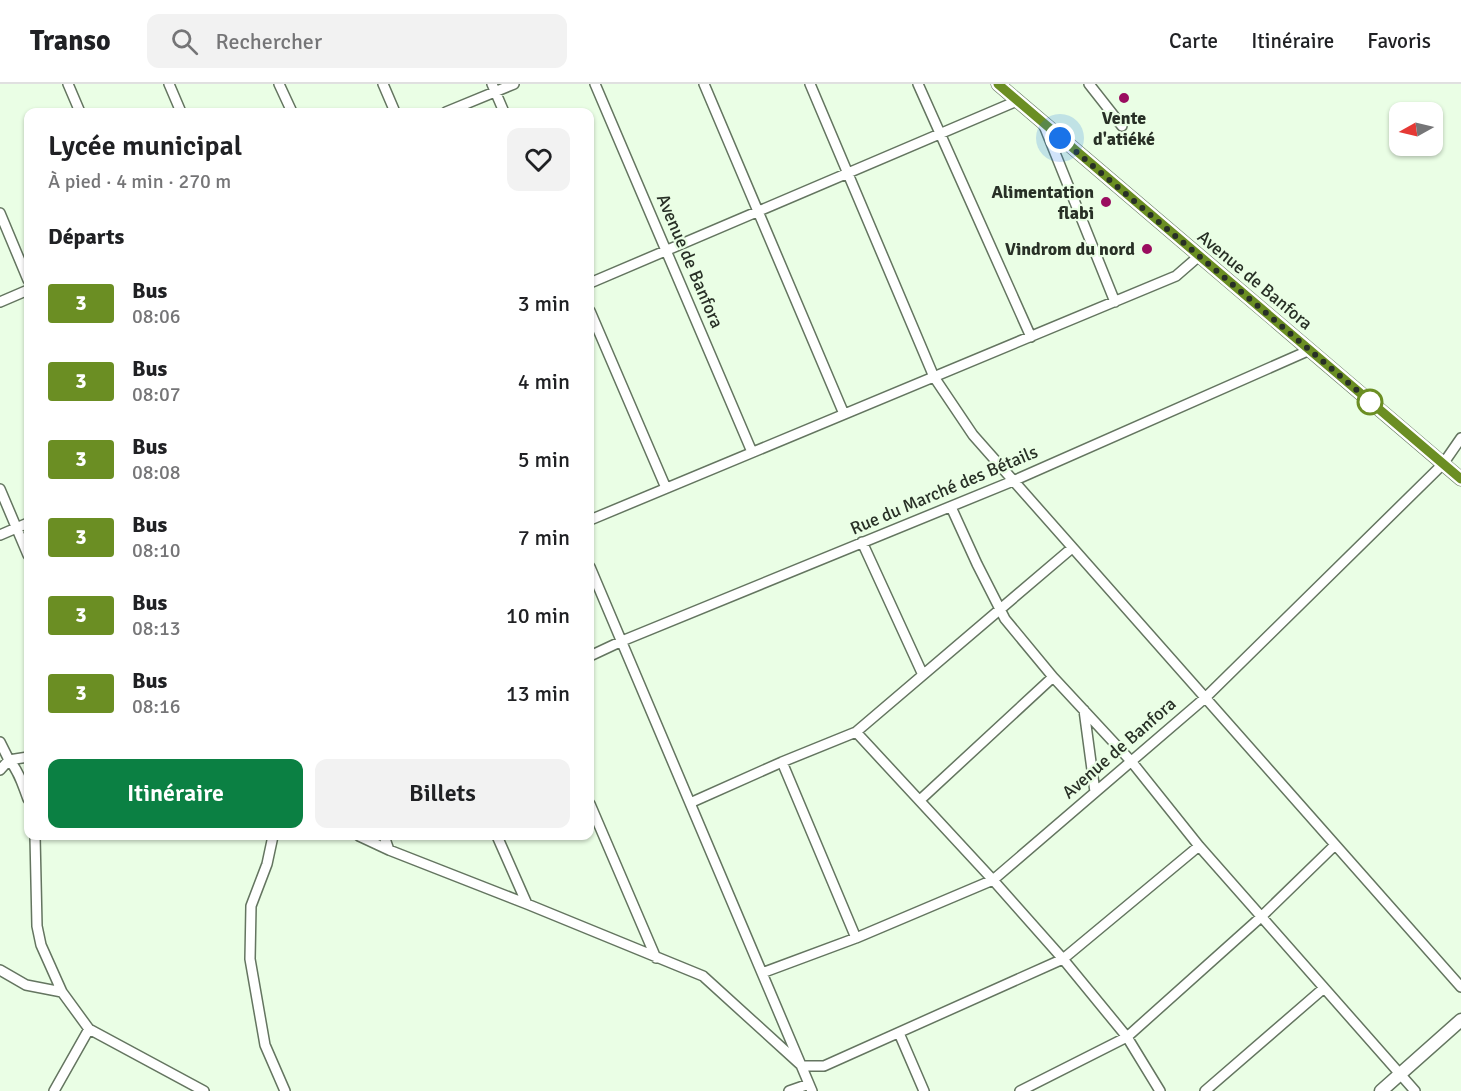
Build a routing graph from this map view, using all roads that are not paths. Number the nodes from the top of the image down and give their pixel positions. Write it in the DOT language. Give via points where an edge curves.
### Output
graph roads {
  1 [pos="68,84"];
  2 [pos="170,84"];
  3 [pos="279,84"];
  4 [pos="383,84"];
  5 [pos="513,84"];
  6 [pos="595,84"];
  7 [pos="704,84"];
  8 [pos="810,84"];
  9 [pos="918,84"];
  10 [pos="998,84"];
  11 [pos="1089,84"];
  12 [pos="493,88"];
  13 [pos="1017,101"];
  14 [pos="78,108"];
  15 [pos="180,108"];
  16 [pos="290,108"];
  17 [pos="393,108"];
  18 [pos="454,108"];
  19 [pos="502,108"];
  20 [pos="1043,123"];
  21 [pos="1122,126"];
  22 [pos="940,133"];
  23 [pos="848,173"];
  24 [pos="758,211"];
  25 [pos="0,213"];
  26 [pos="666,250"];
  27 [pos="1199,256"];
  28 [pos="24,270"];
  29 [pos="594,281"];
  30 [pos="24,292"];
  31 [pos="0,302"];
  32 [pos="1115,302"];
  33 [pos="594,319"];
  34 [pos="1030,337"];
  35 [pos="1310,350"];
  36 [pos="934,377"];
  37 [pos="844,414"];
  38 [pos="1461,438"];
  39 [pos="752,452"];
  40 [pos="1443,464"];
  41 [pos="1461,479"];
  42 [pos="1013,480"];
  43 [pos="666,488"];
  44 [pos="0,489"];
  45 [pos="951,507"];
  46 [pos="594,518"];
  47 [pos="24,525"];
  48 [pos="17,528"];
  49 [pos="0,535"];
  50 [pos="862,542"];
  51 [pos="24,545"];
  52 [pos="1072,548"];
  53 [pos="594,576"];
  54 [pos="1000,609"];
  55 [pos="622,641"];
  56 [pos="594,654"];
  57 [pos="923,675"];
  58 [pos="1053,677"];
  59 [pos="1205,698"];
  60 [pos="1084,710"];
  61 [pos="856,732"];
  62 [pos="0,742"];
  63 [pos="24,758"];
  64 [pos="9,760"];
  65 [pos="1131,761"];
  66 [pos="783,762"];
  67 [pos="0,771"];
  68 [pos="24,787"];
  69 [pos="1095,792"];
  70 [pos="920,800"];
  71 [pos="690,803"];
  72 [pos="594,813"];
  73 [pos="35,840"];
  74 [pos="272,840"];
  75 [pos="368,840"];
  76 [pos="385,840"];
  77 [pos="499,840"];
  78 [pos="1335,845"];
  79 [pos="1199,846"];
  80 [pos="389,850"];
  81 [pos="993,880"];
  82 [pos="527,904"];
  83 [pos="1261,917"];
  84 [pos="856,938"];
  85 [pos="656,958"];
  86 [pos="1063,959"];
  87 [pos="0,970"];
  88 [pos="762,973"];
  89 [pos="1461,987"];
  90 [pos="1324,988"];
  91 [pos="62,992"];
  92 [pos="1461,1020"];
  93 [pos="89,1029"];
  94 [pos="899,1033"];
  95 [pos="1127,1036"];
  96 [pos="802,1066"];
  97 [pos="1400,1074"];
  98 [pos="811,1088"];
  99 [pos="54,1091"];
  100 [pos="204,1091"];
  101 [pos="285,1091"];
  102 [pos="789,1091"];
  103 [pos="924,1091"];
  104 [pos="1020,1091"];
  105 [pos="1160,1091"];
  106 [pos="1205,1091"];
  107 [pos="1381,1091"];
  108 [pos="1415,1091"];
  1 -- 14 [label="street"];
  2 -- 15 [label="street"];
  3 -- 16 [label="street"];
  4 -- 17 [label="street"];
  5 -- 12 [label="street"];
  6 -- 26 [label="street, Avenue de Banfora"];
  7 -- 24 [label="street"];
  8 -- 23 [label="street"];
  9 -- 22 [label="street"];
  10 -- 13 [label="main road, Avenue de Banfora"];
  11 -- 21 [label="street"];
  12 -- 18 [label="street"];
  12 -- 19 [label="street"];
  13 -- 20 [label="main road, Avenue de Banfora"];
  13 -- 22 [label="street"];
  20 -- 27 [label="main road, Avenue de Banfora"];
  20 -- 32 [label="street, Avenue de Banfora"];
  22 -- 23 [label="street"];
  22 -- 34 [label="street"];
  23 -- 24 [label="street"];
  23 -- 36 [label="street"];
  24 -- 26 [label="street"];
  24 -- 37 [label="street"];
  25 -- 28 [label="street"];
  26 -- 29 [label="street"];
  26 -- 39 [label="street, Avenue de Banfora"];
  27 -- 32 [label="street" via="1176,276"];
  27 -- 35 [label="main road, Avenue de Banfora"];
  30 -- 31 [label="street"];
  32 -- 34 [label="street"];
  33 -- 43 [label="street"];
  34 -- 36 [label="street"];
  35 -- 40 [label="main road, Avenue de Banfora"];
  35 -- 42 [label="street, Rue du Marché des Bétails"];
  36 -- 37 [label="street"];
  36 -- 42 [label="street" via="973,435"];
  37 -- 39 [label="street"];
  38 -- 40 [label="street"];
  39 -- 43 [label="street"];
  40 -- 41 [label="main road, Avenue de Banfora"];
  40 -- 59 [label="street, Avenue de Banfora"];
  42 -- 45 [label="street, Rue du Marché des Bétails"];
  42 -- 52 [label="street"];
  43 -- 46 [label="street"];
  44 -- 48 [label="street"];
  45 -- 50 [label="street, Rue du Marché des Bétails"];
  45 -- 54 [label="street"];
  47 -- 48 [label="street"];
  48 -- 49 [label="street"];
  48 -- 51 [label="street"];
  50 -- 55 [label="street, Rue du Marché des Bétails"];
  50 -- 57 [label="street"];
  52 -- 54 [label="street"];
  52 -- 59 [label="street"];
  53 -- 55 [label="street"];
  54 -- 57 [label="street"];
  54 -- 58 [label="street"];
  55 -- 56 [label="street, Rue du Marché des Bétails"];
  55 -- 71 [label="street"];
  57 -- 61 [label="street"];
  58 -- 60 [label="street"];
  58 -- 70 [label="street"];
  59 -- 65 [label="street, Avenue de Banfora"];
  59 -- 78 [label="street"];
  60 -- 65 [label="street"];
  60 -- 69 [label="street"];
  61 -- 66 [label="street"];
  61 -- 70 [label="street"];
  62 -- 64 [label="street"];
  63 -- 64 [label="street"];
  64 -- 67 [label="street"];
  64 -- 68 [label="street"];
  65 -- 69 [label="street, Avenue de Banfora"];
  65 -- 79 [label="street"];
  66 -- 71 [label="street"];
  66 -- 84 [label="street"];
  69 -- 81 [label="street, Avenue de Banfora"];
  70 -- 81 [label="street"];
  71 -- 88 [label="street"];
  72 -- 85 [label="street"];
  73 -- 91 [label="street" via="37,926"];
  74 -- 101 [label="street" via="251,906 250,959 265,1045"];
  75 -- 80 [label="street"];
  76 -- 80 [label="street"];
  77 -- 82 [label="street"];
  78 -- 83 [label="street"];
  78 -- 89 [label="street"];
  79 -- 83 [label="street"];
  79 -- 86 [label="street"];
  80 -- 82 [label="street"];
  81 -- 84 [label="street, Avenue de Banfora"];
  81 -- 86 [label="street"];
  82 -- 85 [label="street"];
  83 -- 90 [label="street"];
  83 -- 95 [label="street"];
  84 -- 88 [label="street, Avenue de Banfora"];
  85 -- 96 [label="street" via="703,976"];
  86 -- 94 [label="street"];
  86 -- 95 [label="street"];
  87 -- 91 [label="street" via="26,985"];
  88 -- 96 [label="street"];
  90 -- 97 [label="street"];
  90 -- 106 [label="street"];
  91 -- 93 [label="street"];
  92 -- 97 [label="main road"];
  93 -- 99 [label="street"];
  93 -- 100 [label="street"];
  94 -- 96 [label="street" via="824,1066"];
  94 -- 103 [label="street"];
  95 -- 104 [label="street"];
  95 -- 105 [label="street"];
  96 -- 98 [label="street"];
  97 -- 107 [label="main road"];
  97 -- 108 [label="street"];
  98 -- 102 [label="street"];
}
